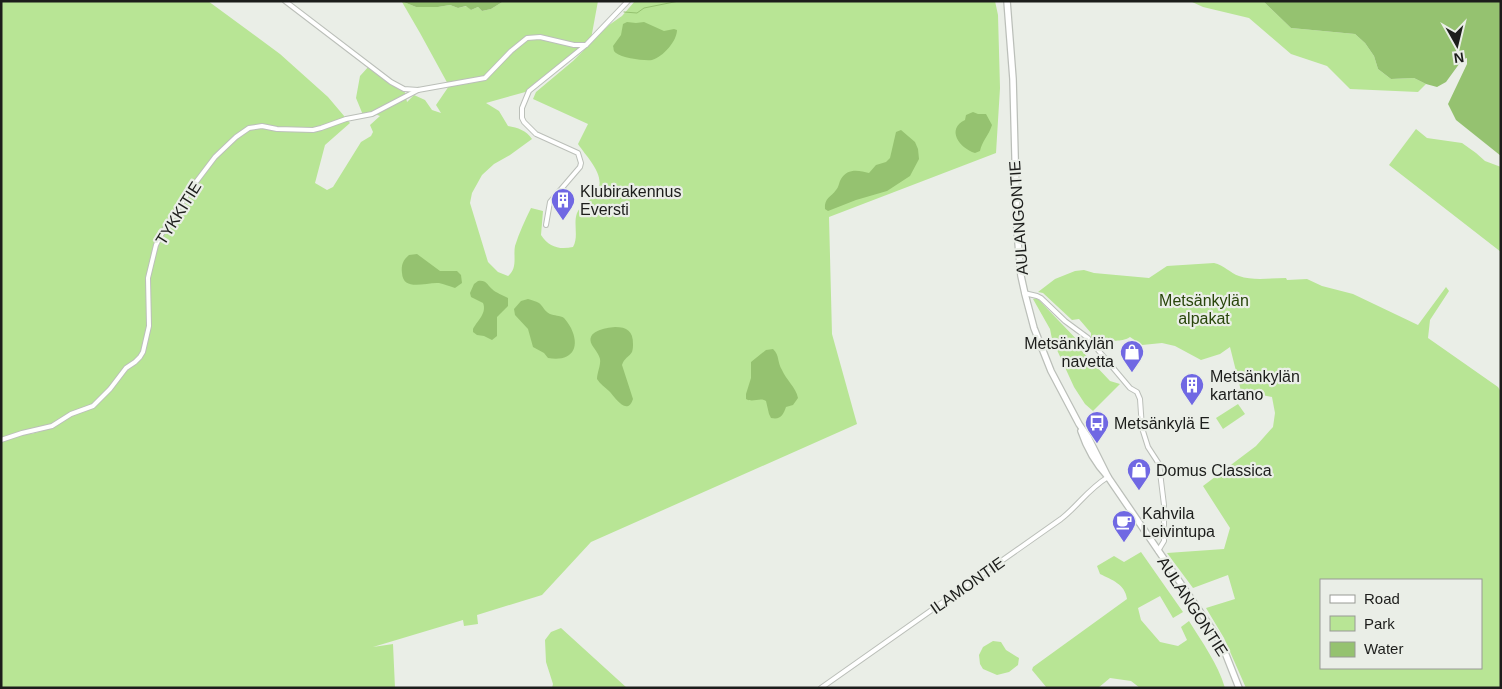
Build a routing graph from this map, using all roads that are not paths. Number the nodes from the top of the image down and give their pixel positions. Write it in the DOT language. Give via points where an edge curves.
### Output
graph roads {
  1 [pos="285,1"];
  2 [pos="628,1"];
  3 [pos="1007,1"];
  4 [pos="586,45"];
  5 [pos="418,90"];
  6 [pos="546,225"];
  7 [pos="1024,293"];
  8 [pos="1,440"];
  9 [pos="1108,478"];
  10 [pos="1158,551"];
  11 [pos="821,688"];
  12 [pos="1239,688"];
  1 -- 5 [label="street" via="390,82 404,89"];
  2 -- 4 [label="street"];
  3 -- 7 [label="street, AULANGONTIE" via="1013,78 1017,231"];
  4 -- 5 [label="street" via="528,38 485,78"];
  4 -- 6 [label="street" via="529,91 522,108 524,122 536,134 578,153 580,157 580,167 550,202"];
  5 -- 8 [label="street, TYKKITIE" via="372,114 321,128 295,130 262,126 249,128 236,137 215,157 190,190 156,245 148,278 149,326 140,357 93,406 52,426"];
  7 -- 9 [label="street, AULANGONTIE" via="1044,354"];
  7 -- 10 [label="street" via="1041,298 1088,338 1137,392 1142,428 1148,447 1159,464 1164,541"];
  9 -- 10 [label="street, AULANGONTIE"];
  9 -- 11 [label="street, ILAMONTIE" via="1093,487 1061,519"];
  10 -- 12 [label="street, AULANGONTIE" via="1216,635"];
}
